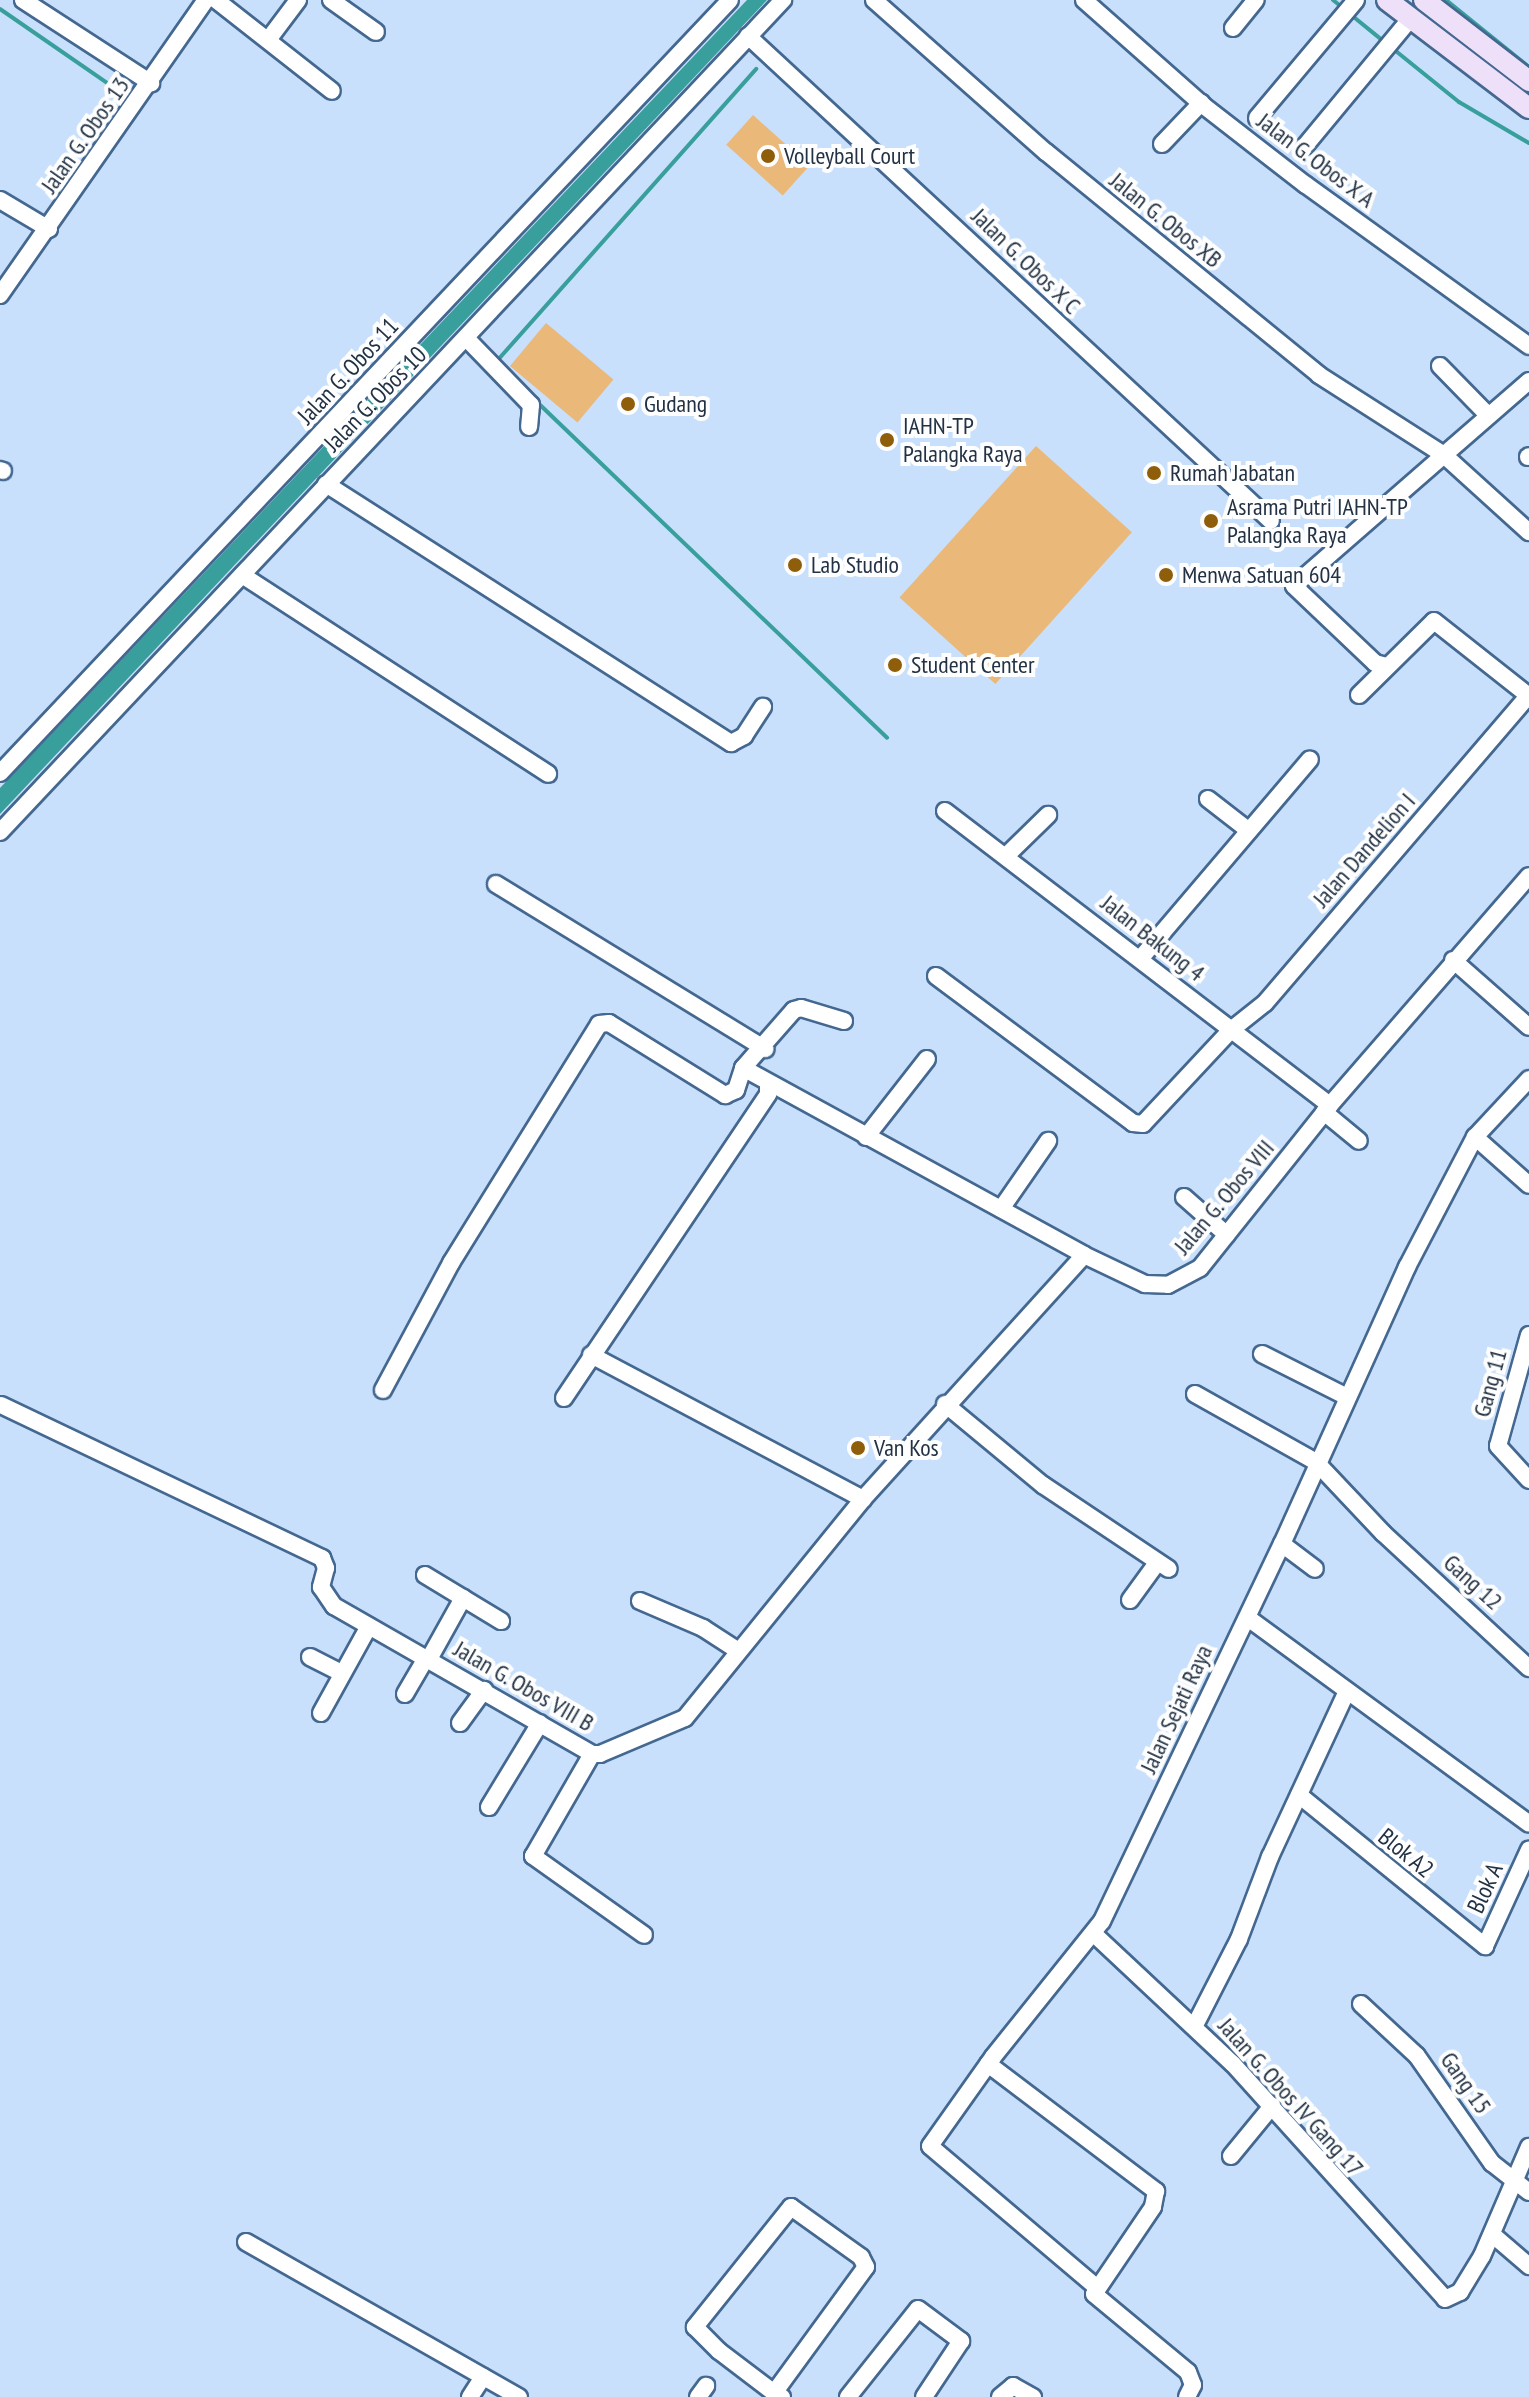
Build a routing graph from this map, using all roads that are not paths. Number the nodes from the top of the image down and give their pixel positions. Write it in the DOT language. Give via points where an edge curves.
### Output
graph roads {
  1 [pos="23,0"];
  2 [pos="206,0"];
  3 [pos="216,0"];
  4 [pos="298,0"];
  5 [pos="331,0"];
  6 [pos="730,0"];
  7 [pos="783,0"];
  8 [pos="874,0"];
  9 [pos="1084,0"];
  10 [pos="1256,0"];
  11 [pos="1356,0"];
  12 [pos="1387,0"];
  13 [pos="1424,0"];
  14 [pos="1411,18"];
  15 [pos="1233,28"];
  16 [pos="376,32"];
  17 [pos="748,36"];
  18 [pos="268,40"];
  19 [pos="1529,81"];
  20 [pos="151,83"];
  21 [pos="332,91"];
  22 [pos="1201,103"];
  23 [pos="1529,108"];
  24 [pos="1257,118"];
  25 [pos="1162,144"];
  26 [pos="1305,146"];
  27 [pos="0,200"];
  28 [pos="49,229"];
  29 [pos="0,295"];
  30 [pos="467,339"];
  31 [pos="1529,346"];
  32 [pos="1440,366"];
  33 [pos="1529,381"];
  34 [pos="1488,415"];
  35 [pos="529,427"];
  36 [pos="1444,455"];
  37 [pos="326,484"];
  38 [pos="1271,521"];
  39 [pos="1529,532"];
  40 [pos="242,575"];
  41 [pos="1387,666"];
  42 [pos="1359,695"];
  43 [pos="1529,696"];
  44 [pos="763,707"];
  45 [pos="1310,759"];
  46 [pos="0,773"];
  47 [pos="548,774"];
  48 [pos="1208,799"];
  49 [pos="945,811"];
  50 [pos="1048,815"];
  51 [pos="1250,827"];
  52 [pos="0,832"];
  53 [pos="1006,856"];
  54 [pos="1529,876"];
  55 [pos="496,884"];
  56 [pos="1140,959"];
  57 [pos="1453,960"];
  58 [pos="936,976"];
  59 [pos="844,1021"];
  60 [pos="1529,1027"];
  61 [pos="1231,1030"];
  62 [pos="765,1049"];
  63 [pos="927,1059"];
  64 [pos="743,1068"];
  65 [pos="1529,1079"];
  66 [pos="768,1083"];
  67 [pos="1327,1108"];
  68 [pos="866,1137"];
  69 [pos="1475,1137"];
  70 [pos="1048,1141"];
  71 [pos="1359,1141"];
  72 [pos="1529,1185"];
  73 [pos="1184,1197"];
  74 [pos="1001,1209"];
  75 [pos="1227,1235"];
  76 [pos="1084,1255"];
  77 [pos="1528,1341"];
  78 [pos="1262,1354"];
  79 [pos="591,1355"];
  80 [pos="383,1390"];
  81 [pos="1195,1394"];
  82 [pos="1345,1396"];
  83 [pos="564,1398"];
  84 [pos="945,1404"];
  85 [pos="1,1405"];
  86 [pos="1316,1462"];
  87 [pos="1529,1480"];
  88 [pos="863,1499"];
  89 [pos="1282,1544"];
  90 [pos="1315,1569"];
  91 [pos="425,1575"];
  92 [pos="463,1598"];
  93 [pos="1130,1600"];
  94 [pos="640,1601"];
  95 [pos="1248,1618"];
  96 [pos="501,1621"];
  97 [pos="369,1626"];
  98 [pos="737,1650"];
  99 [pos="310,1657"];
  100 [pos="428,1658"];
  101 [pos="1529,1668"];
  102 [pos="341,1673"];
  103 [pos="484,1690"];
  104 [pos="1346,1693"];
  105 [pos="405,1694"];
  106 [pos="321,1713"];
  107 [pos="460,1723"];
  108 [pos="540,1723"];
  109 [pos="592,1754"];
  110 [pos="1299,1795"];
  111 [pos="489,1807"];
  112 [pos="1529,1824"];
  113 [pos="1529,1850"];
  114 [pos="1094,1934"];
  115 [pos="644,1935"];
  116 [pos="1485,1946"];
  117 [pos="1361,2004"];
  118 [pos="1194,2027"];
  119 [pos="988,2064"];
  120 [pos="1272,2106"];
  121 [pos="1529,2147"];
  122 [pos="1231,2156"];
  123 [pos="1514,2180"];
  124 [pos="1529,2192"];
  125 [pos="1493,2235"];
  126 [pos="246,2242"];
  127 [pos="1529,2266"];
  128 [pos="1095,2286"];
  129 [pos="483,2377"];
  130 [pos="778,2395"];
  131 [pos="470,2397"];
  132 [pos="519,2397"];
  133 [pos="848,2397"];
  134 [pos="924,2397"];
  135 [pos="1000,2397"];
  136 [pos="1033,2397"];
  137 [pos="1187,2397"];
  1 -- 20 [label="street"];
  2 -- 20 [label="street, Jalan G. Obos 13"];
  3 -- 18 [label="street"];
  4 -- 18 [label="street"];
  5 -- 16 [label="street"];
  6 -- 46 [label="street, Jalan G. Obos 11"];
  7 -- 17 [label="street, Jalan G. Obos 10"];
  8 -- 36 [label="street, Jalan G. Obos XB" via="1046,152 1319,375"];
  9 -- 22 [label="street, Jalan G. Obos X A"];
  10 -- 15 [label="street"];
  11 -- 24 [label="street"];
  12 -- 14 [label="main road"];
  13 -- 19 [label="main road"];
  14 -- 23 [label="main road"];
  14 -- 26 [label="street"];
  17 -- 30 [label="street, Jalan G. Obos 10"];
  17 -- 38 [label="street, Jalan G. Obos X C"];
  18 -- 21 [label="street"];
  20 -- 28 [label="street, Jalan G. Obos 13"];
  22 -- 25 [label="street"];
  22 -- 31 [label="street, Jalan G. Obos X A"];
  27 -- 28 [label="street"];
  28 -- 29 [label="street, Jalan G. Obos 13"];
  30 -- 35 [label="street" via="531,405"];
  30 -- 37 [label="street, Jalan G. Obos 10"];
  32 -- 34 [label="street"];
  33 -- 34 [label="street"];
  34 -- 36 [label="street"];
  36 -- 39 [label="street"];
  36 -- 41 [label="street" via="1294,586 1375,663"];
  37 -- 40 [label="street, Jalan G. Obos 10"];
  37 -- 44 [label="street" via="731,743 744,736"];
  40 -- 47 [label="street"];
  40 -- 52 [label="street, Jalan G. Obos 10"];
  41 -- 42 [label="street"];
  41 -- 43 [label="street" via="1427,625 1440,623"];
  43 -- 61 [label="street, Jalan Dandelion I" via="1265,1003"];
  45 -- 51 [label="street"];
  48 -- 51 [label="street"];
  49 -- 53 [label="street, Jalan Bakung 4"];
  50 -- 53 [label="street"];
  51 -- 56 [label="street"];
  53 -- 56 [label="street, Jalan Bakung 4"];
  54 -- 57 [label="street, Jalan G. Obos VIII"];
  55 -- 62 [label="street"];
  56 -- 61 [label="street, Jalan Bakung 4"];
  57 -- 60 [label="street"];
  57 -- 67 [label="street, Jalan G. Obos VIII"];
  58 -- 61 [label="street, Jalan Dandelion I" via="1136,1125 1148,1120"];
  59 -- 62 [label="street" via="801,1008 787,1015"];
  61 -- 67 [label="street, Jalan Bakung 4"];
  62 -- 64 [label="street"];
  63 -- 68 [label="street"];
  64 -- 66 [label="street, Jalan G. Obos VIII"];
  64 -- 80 [label="street" via="736,1090 721,1094 609,1023 596,1026 451,1263"];
  65 -- 69 [label="street, Jalan Sejati Raya"];
  66 -- 68 [label="street, Jalan G. Obos VIII"];
  66 -- 79 [label="street" via="768,1094"];
  67 -- 71 [label="street, Jalan Bakung 4"];
  67 -- 75 [label="street, Jalan G. Obos VIII"];
  68 -- 74 [label="street, Jalan G. Obos VIII"];
  69 -- 72 [label="street"];
  69 -- 82 [label="street, Jalan Sejati Raya"];
  70 -- 74 [label="street"];
  73 -- 75 [label="street"];
  74 -- 76 [label="street, Jalan G. Obos VIII"];
  75 -- 76 [label="street, Jalan G. Obos VIII" via="1194,1273 1162,1286 1145,1284"];
  76 -- 84 [label="street, Jalan G. Obos VIII B"];
  77 -- 87 [label="street, Gang 11" via="1498,1446"];
  78 -- 82 [label="street"];
  79 -- 83 [label="street"];
  79 -- 88 [label="street"];
  81 -- 86 [label="street, Gang 12"];
  82 -- 86 [label="street, Jalan Sejati Raya"];
  84 -- 88 [label="street, Jalan G. Obos VIII B"];
  84 -- 93 [label="street" via="1043,1485 1163,1566"];
  85 -- 97 [label="street, Jalan G. Obos VIII B" via="322,1558 326,1568 321,1587 328,1599"];
  86 -- 89 [label="street, Jalan Sejati Raya"];
  86 -- 101 [label="street, Gang 12" via="1383,1533"];
  88 -- 98 [label="street, Jalan G. Obos VIII B"];
  89 -- 90 [label="street"];
  89 -- 95 [label="street, Jalan Sejati Raya"];
  91 -- 92 [label="street"];
  92 -- 96 [label="street"];
  92 -- 100 [label="street"];
  94 -- 98 [label="street" via="703,1628"];
  95 -- 104 [label="street"];
  95 -- 114 [label="street, Jalan Sejati Raya"];
  97 -- 100 [label="street, Jalan G. Obos VIII B"];
  97 -- 102 [label="street"];
  98 -- 109 [label="street, Jalan G. Obos VIII B" via="674,1726"];
  99 -- 102 [label="street"];
  100 -- 103 [label="street, Jalan G. Obos VIII B"];
  100 -- 105 [label="street"];
  102 -- 106 [label="street"];
  103 -- 107 [label="street"];
  103 -- 108 [label="street, Jalan G. Obos VIII B"];
  104 -- 110 [label="street"];
  104 -- 112 [label="street"];
  108 -- 109 [label="street, Jalan G. Obos VIII B"];
  108 -- 111 [label="street"];
  109 -- 115 [label="street" via="533,1856"];
  110 -- 116 [label="street, Blok A2"];
  110 -- 118 [label="street" via="1239,1939"];
  113 -- 116 [label="street, Blok A"];
  114 -- 118 [label="street, Jalan G. Obos IV Gang 17"];
  114 -- 119 [label="street, Jalan Sejati Raya"];
  117 -- 123 [label="street, Gang 15" via="1417,2056 1492,2163"];
  118 -- 120 [label="street, Jalan G. Obos IV Gang 17"];
  119 -- 128 [label="street, Jalan Sejati Raya" via="930,2146"];
  119 -- 128 [label="street" via="1156,2191 1153,2207"];
  120 -- 122 [label="street"];
  120 -- 125 [label="street, Jalan G. Obos IV Gang 17" via="1445,2299 1466,2283"];
  121 -- 123 [label="street"];
  123 -- 124 [label="street, Gang 15"];
  123 -- 125 [label="street"];
  125 -- 127 [label="street"];
  126 -- 129 [label="street"];
  128 -- 137 [label="street" via="1101,2304 1188,2372 1193,2381"];
  129 -- 131 [label="street"];
  129 -- 132 [label="street"];
  130 -- 130 [label="street" via="695,2327 791,2207 864,2260 866,2267"];
  133 -- 134 [label="street" via="918,2309 961,2341"];
  135 -- 136 [label="street" via="1013,2386"];
}
